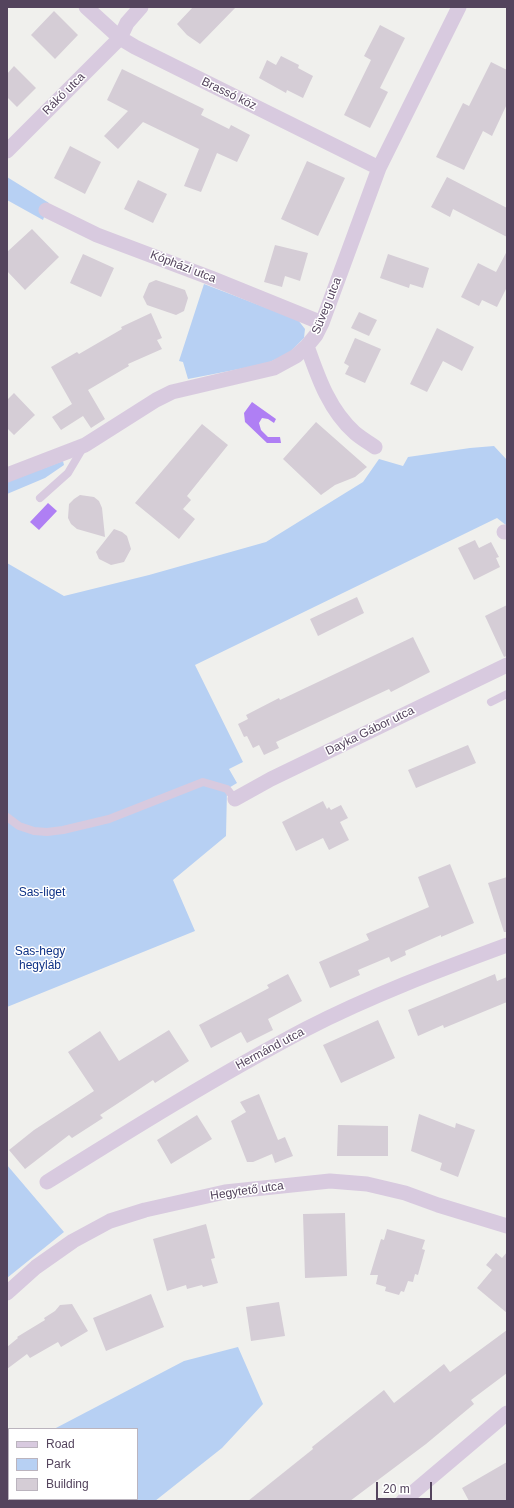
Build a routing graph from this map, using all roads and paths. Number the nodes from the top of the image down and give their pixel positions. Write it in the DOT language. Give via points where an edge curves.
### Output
graph roads {
  1 [pos="86,7"];
  2 [pos="141,7"];
  3 [pos="459,7"];
  4 [pos="120,38"];
  5 [pos="7,151"];
  6 [pos="379,168"];
  7 [pos="46,210"];
  8 [pos="322,323"];
  9 [pos="307,346"];
  10 [pos="84,445"];
  11 [pos="375,447"];
  12 [pos="7,475"];
  13 [pos="40,498"];
  14 [pos="507,664"];
  15 [pos="507,694"];
  16 [pos="491,702"];
  17 [pos="235,799"];
  18 [pos="7,817"];
  19 [pos="507,945"];
  20 [pos="47,1182"];
  21 [pos="507,1226"];
  22 [pos="7,1293"];
  23 [pos="507,1413"];
  24 [pos="403,1501"];
  1 -- 4 [label="street, Brassó köz"];
  2 -- 4 [label="street, Rákó utca" via="127,23"];
  3 -- 6 [label="street, Süveg utca"];
  4 -- 5 [label="street, Rákó utca"];
  4 -- 6 [label="street, Brassó köz"];
  6 -- 8 [label="street, Süveg utca"];
  7 -- 8 [label="street, Kópházi utca" via="98,235"];
  8 -- 9 [label="street, Süveg utca"];
  9 -- 10 [label="street, Süveg utca" via="296,356 274,368 172,392"];
  9 -- 11 [label="street" via="323,390 337,413 354,433"];
  10 -- 12 [label="street, Süveg utca"];
  10 -- 13 [label="lane" via="68,473"];
  14 -- 17 [label="street, Dayka Gábor utca"];
  15 -- 16 [label="lane"];
  17 -- 18 [label="lane" via="227,789 203,782 109,819 63,830 34,831 19,826"];
  19 -- 20 [label="street, Hermánd utca" via="430,973 307,1029 206,1083"];
  21 -- 22 [label="street, Hegytető utca" via="405,1193 367,1184 330,1181 233,1191 145,1210 110,1222 73,1241 36,1267"];
  23 -- 24 [label="street"];
}
